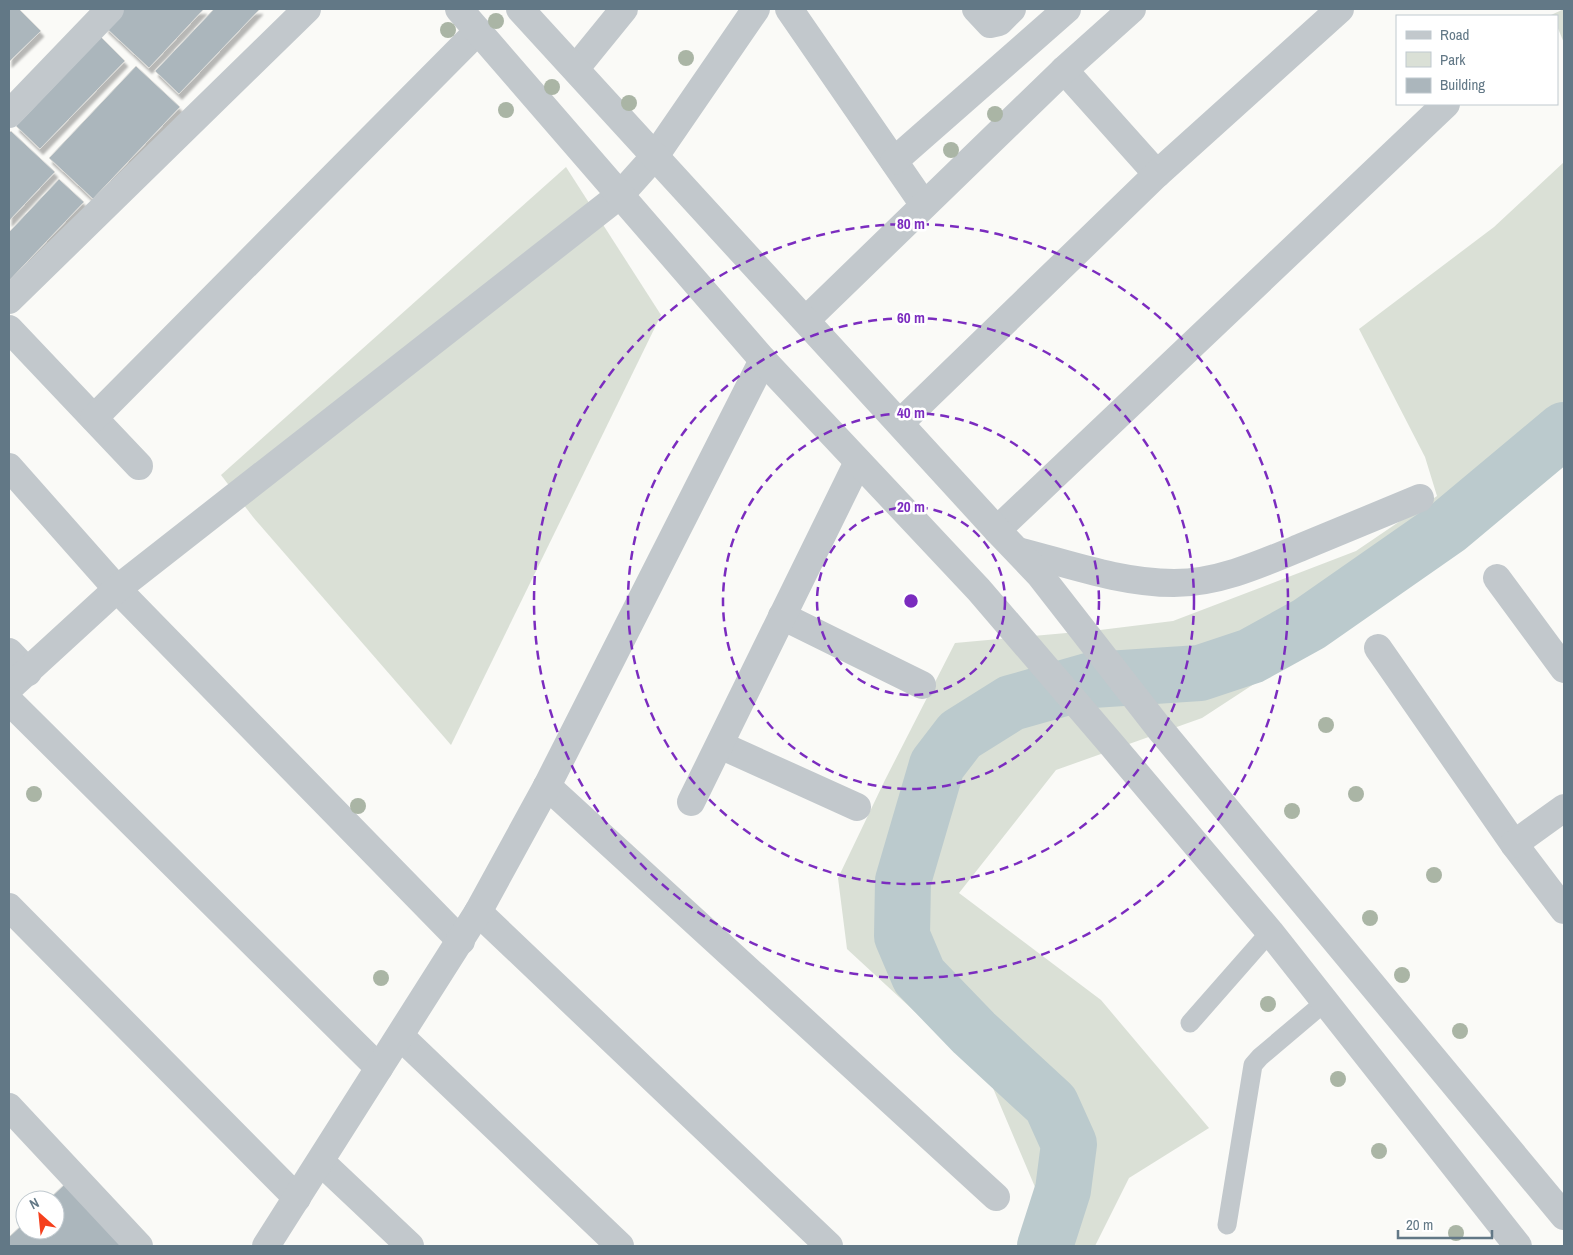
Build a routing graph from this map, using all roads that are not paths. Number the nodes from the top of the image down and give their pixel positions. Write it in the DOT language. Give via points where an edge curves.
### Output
graph roads {
  1 [pos="110,9"];
  2 [pos="307,9"];
  3 [pos="459,9"];
  4 [pos="520,9"];
  5 [pos="624,9"];
  6 [pos="756,9"];
  7 [pos="789,9"];
  8 [pos="976,9"];
  9 [pos="1012,9"];
  10 [pos="1067,9"];
  11 [pos="1132,9"];
  12 [pos="1340,9"];
  13 [pos="478,31"];
  14 [pos="576,68"];
  15 [pos="1064,70"];
  16 [pos="1445,105"];
  17 [pos="9,114"];
  18 [pos="656,156"];
  19 [pos="894,161"];
  20 [pos="1157,174"];
  21 [pos="620,195"];
  22 [pos="924,205"];
  23 [pos="9,300"];
  24 [pos="806,320"];
  25 [pos="9,329"];
  26 [pos="763,360"];
  27 [pos="94,418"];
  28 [pos="900,423"];
  29 [pos="858,462"];
  30 [pos="139,466"];
  31 [pos="9,467"];
  32 [pos="1420,498"];
  33 [pos="997,530"];
  34 [pos="1018,551"];
  35 [pos="1498,578"];
  36 [pos="117,589"];
  37 [pos="782,616"];
  38 [pos="1378,648"];
  39 [pos="9,652"];
  40 [pos="1564,669"];
  41 [pos="18,680"];
  42 [pos="922,685"];
  43 [pos="9,701"];
  44 [pos="720,744"];
  45 [pos="547,786"];
  46 [pos="691,802"];
  47 [pos="857,807"];
  48 [pos="1564,808"];
  49 [pos="1514,844"];
  50 [pos="9,907"];
  51 [pos="1564,910"];
  52 [pos="478,912"];
  53 [pos="1270,932"];
  54 [pos="461,941"];
  55 [pos="1325,1002"];
  56 [pos="1190,1023"];
  57 [pos="400,1036"];
  58 [pos="380,1068"];
  59 [pos="9,1107"];
  60 [pos="321,1162"];
  61 [pos="996,1197"];
  62 [pos="297,1198"];
  63 [pos="1564,1216"];
  64 [pos="1227,1225"];
  65 [pos="139,1246"];
  66 [pos="266,1246"];
  67 [pos="410,1246"];
  68 [pos="620,1246"];
  69 [pos="828,1246"];
  70 [pos="1518,1246"];
  1 -- 17 [label="street"];
  2 -- 23 [label="street"];
  3 -- 13 [label="street"];
  4 -- 14 [label="street"];
  5 -- 14 [label="street"];
  6 -- 18 [label="street"];
  7 -- 19 [label="street"];
  8 -- 9 [label="street" via="990,24 999,22"];
  10 -- 19 [label="street"];
  11 -- 15 [label="street"];
  12 -- 20 [label="street"];
  13 -- 21 [label="street"];
  13 -- 27 [label="street"];
  14 -- 18 [label="street"];
  15 -- 20 [label="street"];
  15 -- 22 [label="street"];
  16 -- 33 [label="street"];
  18 -- 21 [label="street"];
  18 -- 24 [label="street"];
  19 -- 22 [label="street"];
  20 -- 28 [label="street"];
  21 -- 26 [label="street"];
  21 -- 36 [label="street"];
  22 -- 24 [label="street"];
  24 -- 28 [label="street"];
  25 -- 27 [label="street"];
  26 -- 29 [label="street"];
  26 -- 45 [label="street"];
  27 -- 30 [label="street"];
  28 -- 33 [label="street"];
  29 -- 37 [label="street"];
  29 -- 53 [label="street" via="979,590"];
  31 -- 36 [label="street"];
  32 -- 34 [label="street" via="1253,566 1209,580 1144,582"];
  33 -- 34 [label="street"];
  34 -- 63 [label="street" via="1159,728"];
  35 -- 40 [label="street"];
  36 -- 41 [label="street"];
  36 -- 54 [label="street"];
  37 -- 42 [label="street"];
  37 -- 44 [label="street"];
  38 -- 49 [label="street"];
  39 -- 41 [label="street"];
  43 -- 58 [label="street"];
  44 -- 46 [label="street"];
  44 -- 47 [label="street"];
  45 -- 52 [label="street"];
  45 -- 61 [label="street"];
  48 -- 49 [label="street"];
  49 -- 51 [label="street"];
  50 -- 62 [label="street"];
  52 -- 54 [label="street"];
  52 -- 69 [label="street"];
  53 -- 55 [label="street"];
  53 -- 56 [label="lane"];
  54 -- 57 [label="street"];
  55 -- 64 [label="lane" via="1253,1065"];
  55 -- 70 [label="street"];
  57 -- 58 [label="street"];
  57 -- 68 [label="street"];
  58 -- 60 [label="street"];
  59 -- 65 [label="street"];
  60 -- 62 [label="street"];
  60 -- 67 [label="street"];
  62 -- 66 [label="street"];
}
